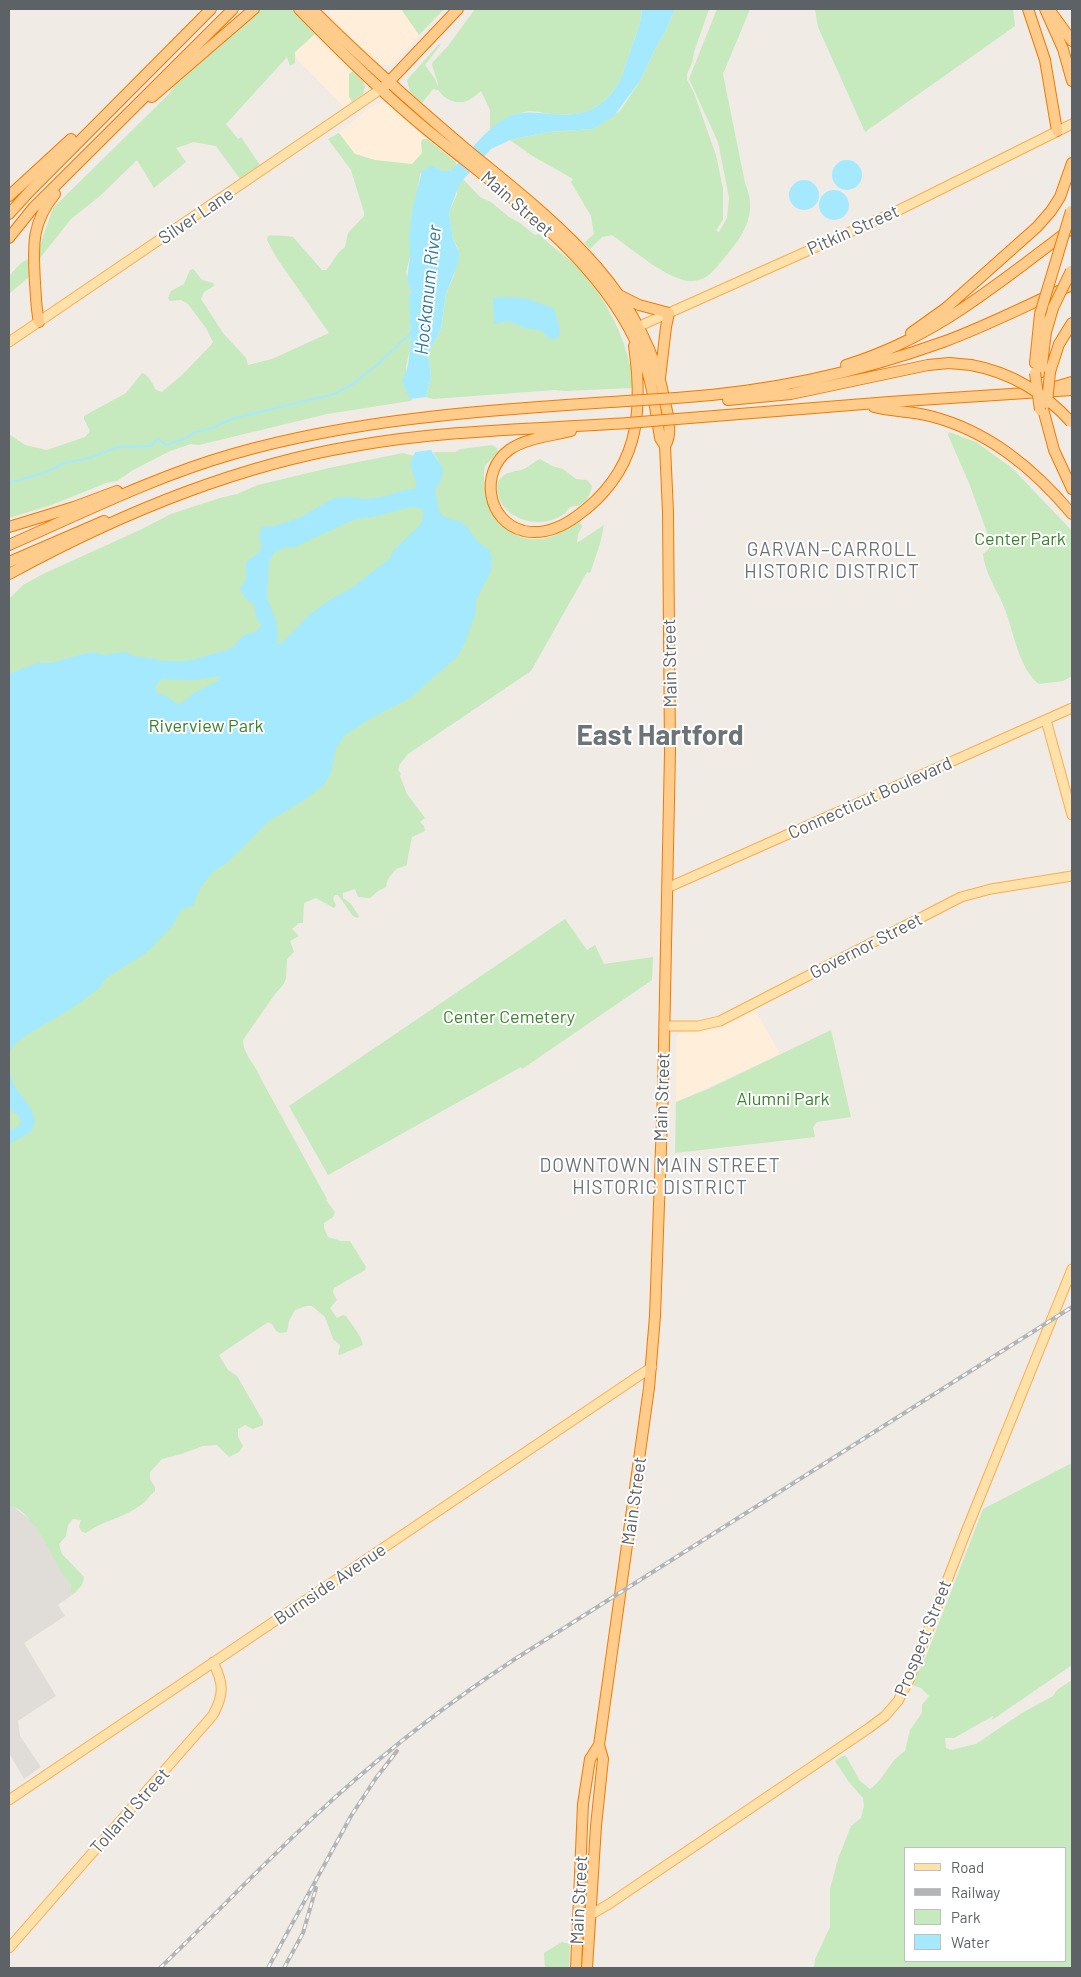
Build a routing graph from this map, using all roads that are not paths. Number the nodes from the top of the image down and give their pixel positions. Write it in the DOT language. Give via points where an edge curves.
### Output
graph roads {
  1 [pos="211,9"];
  2 [pos="233,9"];
  3 [pos="254,9"];
  4 [pos="299,9"];
  5 [pos="312,9"];
  6 [pos="458,9"];
  7 [pos="1028,9"];
  8 [pos="1045,9"];
  9 [pos="1049,9"];
  10 [pos="1072,41"];
  11 [pos="145,74"];
  12 [pos="1072,81"];
  13 [pos="385,86"];
  14 [pos="1072,124"];
  15 [pos="114,127"];
  16 [pos="1057,131"];
  17 [pos="94,148"];
  18 [pos="1072,163"];
  19 [pos="481,167"];
  20 [pos="9,196"];
  21 [pos="1072,208"];
  22 [pos="9,214"];
  23 [pos="1072,228"];
  24 [pos="9,238"];
  25 [pos="1072,270"];
  26 [pos="1072,285"];
  27 [pos="620,295"];
  28 [pos="670,313"];
  29 [pos="39,322"];
  30 [pos="1072,322"];
  31 [pos="634,330"];
  32 [pos="9,342"];
  33 [pos="857,362"];
  34 [pos="1042,372"];
  35 [pos="660,379"];
  36 [pos="1072,382"];
  37 [pos="1072,390"];
  38 [pos="1044,392"];
  39 [pos="729,394"];
  40 [pos="691,397"];
  41 [pos="866,404"];
  42 [pos="1072,423"];
  43 [pos="599,425"];
  44 [pos="665,446"];
  45 [pos="1072,489"];
  46 [pos="119,494"];
  47 [pos="182,495"];
  48 [pos="1072,514"];
  49 [pos="9,527"];
  50 [pos="9,545"];
  51 [pos="9,562"];
  52 [pos="10,574"];
  53 [pos="1072,708"];
  54 [pos="1046,720"];
  55 [pos="1072,815"];
  56 [pos="1072,876"];
  57 [pos="668,888"];
  58 [pos="664,1026"];
  59 [pos="1072,1269"];
  60 [pos="652,1368"];
  61 [pos="213,1662"];
  62 [pos="599,1745"];
  63 [pos="9,1800"];
  64 [pos="590,1916"];
  65 [pos="578,1922"];
  66 [pos="9,1948"];
  67 [pos="576,1968"];
  68 [pos="587,1968"];
  1 -- 11 [label="highway"];
  2 -- 15 [label="highway"];
  3 -- 15 [label="highway"];
  4 -- 13 [label="highway, Main Street"];
  5 -- 13 [label="highway, Main Street"];
  6 -- 13 [label="highway"];
  7 -- 16 [label="highway" via="1046,67"];
  8 -- 12 [label="highway" via="1063,49"];
  9 -- 10 [label="highway"];
  11 -- 20 [label="highway" via="112,99"];
  11 -- 22 [label="highway"];
  13 -- 19 [label="highway, Main Street"];
  13 -- 29 [label="main road, Silver Lane"];
  14 -- 16 [label="main road, Pitkin Street"];
  15 -- 17 [label="highway"];
  16 -- 28 [label="main road, Pitkin Street" via="897,211"];
  17 -- 24 [label="highway" via="33,208"];
  17 -- 29 [label="highway" via="43,210 36,226 34,251"];
  18 -- 33 [label="highway" via="1056,202 1028,236 937,316"];
  19 -- 27 [label="highway, Main Street" via="585,252"];
  19 -- 31 [label="highway, Main Street" via="581,261"];
  21 -- 34 [label="highway, bridge" via="1040,314 1036,346"];
  23 -- 33 [label="highway" via="955,314 904,343"];
  25 -- 34 [label="highway, bridge" via="1053,308 1046,332"];
  26 -- 39 [label="highway" via="962,334 893,359 802,382"];
  27 -- 28 [label="highway"];
  27 -- 31 [label="highway, Main Street"];
  28 -- 31 [label="main road, Pitkin Street"];
  28 -- 35 [label="highway"];
  29 -- 32 [label="main road, Silver Lane"];
  30 -- 34 [label="highway"];
  31 -- 35 [label="highway, Main Street" via="649,349"];
  31 -- 43 [label="highway" via="638,416 627,453 611,483 584,511 554,528 524,531 503,519 493,504 490,486 494,469 504,455 524,443"];
  31 -- 44 [label="highway, Main Street" via="650,379 660,437"];
  33 -- 39 [label="highway"];
  34 -- 45 [label="highway, bridge" via="1046,422 1056,457"];
  35 -- 44 [label="highway, Main Street" via="669,430"];
  36 -- 38 [label="highway"];
  37 -- 38 [label="highway"];
  38 -- 41 [label="highway"];
  39 -- 40 [label="highway"];
  40 -- 42 [label="highway, bridge" via="718,401 779,396 949,363 997,371 1019,381 1050,402"];
  40 -- 46 [label="highway, bridge" via="460,413 374,423 290,439 156,476"];
  41 -- 43 [label="highway, bridge"];
  41 -- 48 [label="highway" via="930,416 982,436 1017,459"];
  43 -- 47 [label="highway" via="445,435 357,445 273,464"];
  44 -- 57 [label="highway, Main Street" via="670,723"];
  46 -- 49 [label="highway"];
  46 -- 50 [label="highway"];
  47 -- 51 [label="highway" via="103,521"];
  47 -- 52 [label="highway" via="84,536"];
  53 -- 54 [label="main road, Connecticut Boulevard"];
  54 -- 55 [label="main road"];
  54 -- 57 [label="main road, Connecticut Boulevard"];
  56 -- 58 [label="main road, Governor Street" via="961,897 720,1020 698,1026"];
  57 -- 58 [label="highway, Main Street"];
  58 -- 60 [label="highway, Main Street"];
  59 -- 64 [label="main road, Prospect Street" via="898,1701 869,1728"];
  60 -- 61 [label="main road, Burnside Avenue"];
  60 -- 62 [label="highway, Main Street"];
  61 -- 63 [label="main road, Burnside Avenue"];
  61 -- 66 [label="main road, Tolland Street" via="222,1681 222,1691 213,1715"];
  62 -- 64 [label="highway, Main Street" via="603,1759"];
  62 -- 65 [label="highway, Main Street" via="590,1758 583,1804"];
  64 -- 65 [label="main road, Prospect Street"];
  64 -- 68 [label="highway, Main Street"];
  65 -- 67 [label="highway, Main Street"];
}
